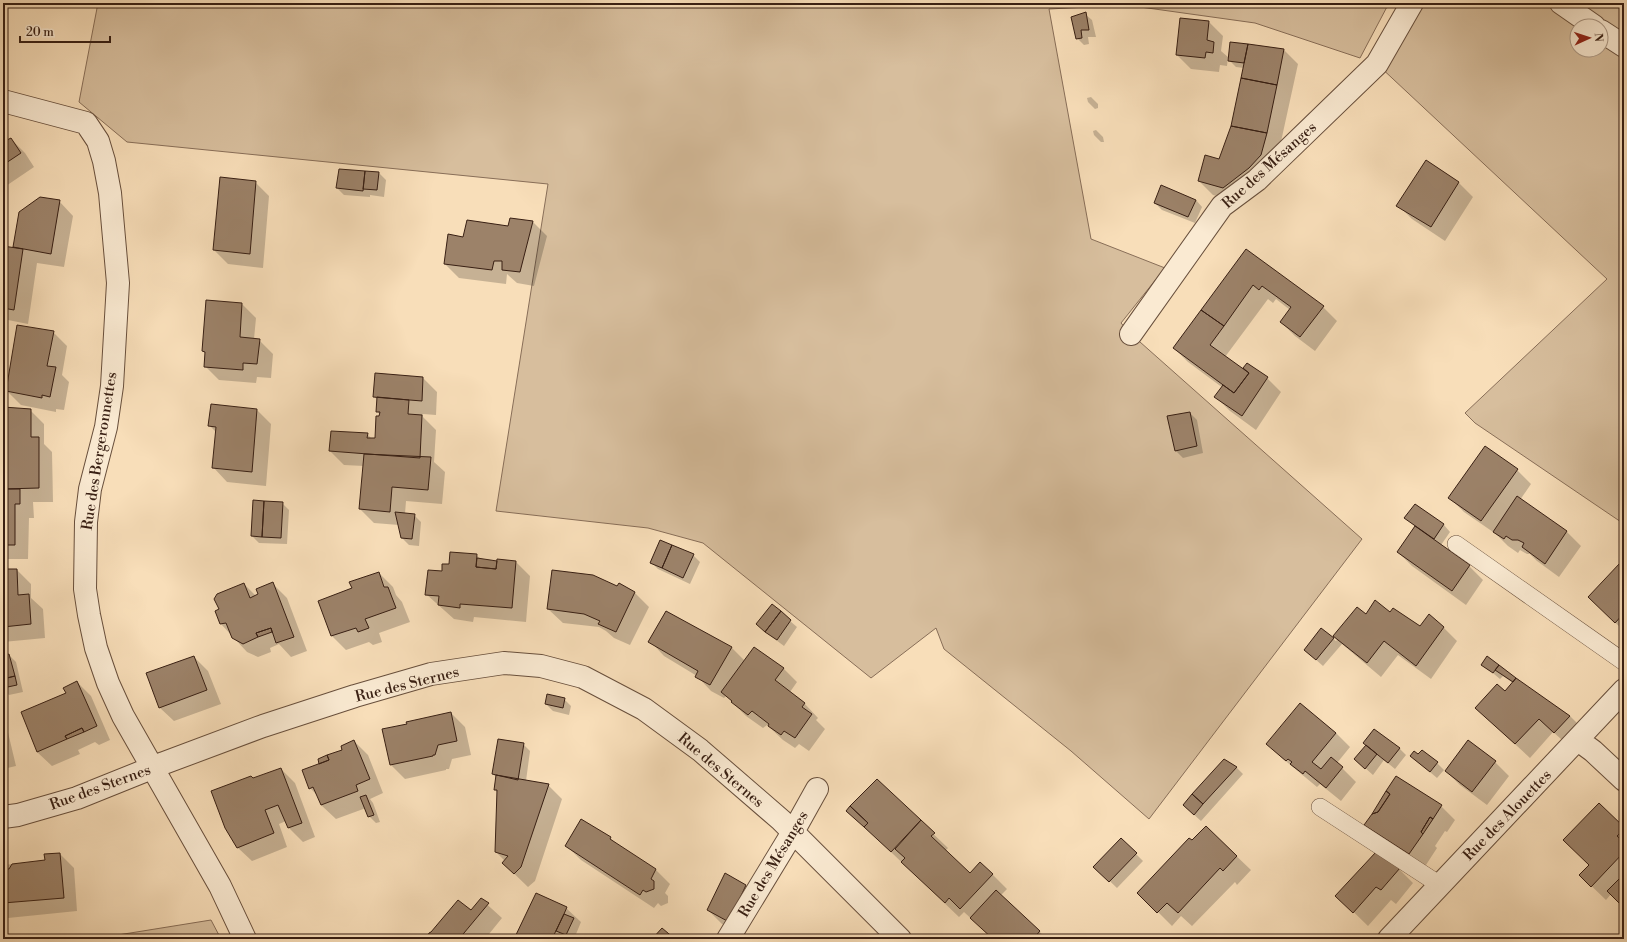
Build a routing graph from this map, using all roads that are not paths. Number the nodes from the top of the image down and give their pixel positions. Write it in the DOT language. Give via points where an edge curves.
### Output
graph roads {
  1 [pos="1412,3"];
  2 [pos="1561,3"];
  3 [pos="1583,18"];
  4 [pos="1609,36"];
  5 [pos="1624,46"];
  6 [pos="3,101"];
  7 [pos="1131,334"];
  8 [pos="1456,544"];
  9 [pos="1624,662"];
  10 [pos="1624,690"];
  11 [pos="1578,740"];
  12 [pos="152,768"];
  13 [pos="1624,780"];
  14 [pos="817,789"];
  15 [pos="1320,807"];
  16 [pos="3,817"];
  17 [pos="793,832"];
  18 [pos="1440,885"];
  19 [pos="245,939"];
  20 [pos="728,939"];
  21 [pos="900,939"];
  22 [pos="1389,939"];
  1 -- 7 [label="street, Rue des Mésanges" via="1377,64 1257,180 1222,206"];
  2 -- 3 [label="street"];
  4 -- 5 [label="street"];
  6 -- 12 [label="street, Rue des Bergeronnettes" via="86,123 98,141 104,160 118,284 111,392 106,426 90,489 86,522 85,589 96,648 108,683"];
  8 -- 9 [label="lane"];
  10 -- 11 [label="street, Rue des Alouettes"];
  11 -- 13 [label="street"];
  11 -- 18 [label="street, Rue des Alouettes"];
  12 -- 16 [label="street, Rue des Sternes" via="77,798"];
  12 -- 17 [label="street, Rue des Sternes" via="263,726 430,674 504,663 541,666 582,677 644,709 700,750"];
  12 -- 19 [label="street, Rue des Bergeronnettes" via="220,886"];
  14 -- 17 [label="street, Rue des Mésanges"];
  15 -- 18 [label="lane"];
  17 -- 20 [label="street, Rue des Mésanges"];
  17 -- 21 [label="street, Rue des Sternes"];
  18 -- 22 [label="street, Rue des Alouettes"];
}
